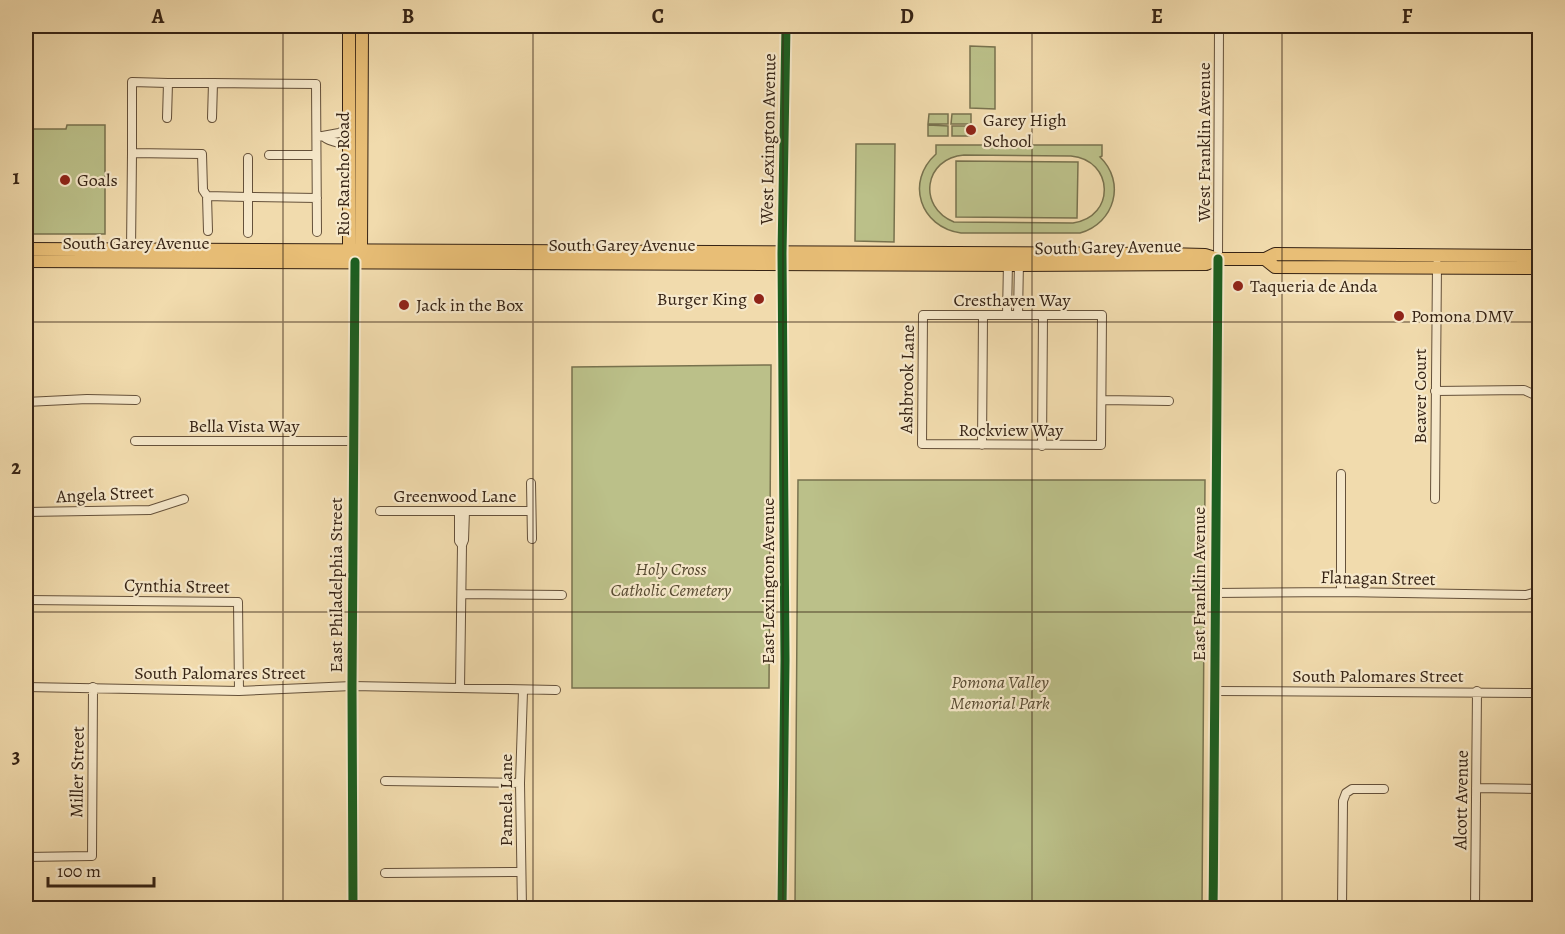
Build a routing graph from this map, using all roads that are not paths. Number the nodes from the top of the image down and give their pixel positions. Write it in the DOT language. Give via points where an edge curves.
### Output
graph roads {
  1 [pos="350,26"];
  2 [pos="362,26"];
  3 [pos="786,26"];
  4 [pos="1220,26"];
  5 [pos="355,58"];
  6 [pos="168,83"];
  7 [pos="213,83"];
  8 [pos="349,105"];
  9 [pos="167,118"];
  10 [pos="212,118"];
  11 [pos="348,128"];
  12 [pos="320,137"];
  13 [pos="362,141"];
  14 [pos="349,147"];
  15 [pos="132,153"];
  16 [pos="269,155"];
  17 [pos="316,155"];
  18 [pos="248,158"];
  19 [pos="207,196"];
  20 [pos="248,197"];
  21 [pos="317,198"];
  22 [pos="208,231"];
  23 [pos="317,232"];
  24 [pos="248,233"];
  25 [pos="26,249"];
  26 [pos="355,250"];
  27 [pos="131,255"];
  28 [pos="1539,256"];
  29 [pos="508,257"];
  30 [pos="782,258"];
  31 [pos="1218,259"];
  32 [pos="1013,260"];
  33 [pos="26,261"];
  34 [pos="355,262"];
  35 [pos="1437,262"];
  36 [pos="1539,268"];
  37 [pos="923,315"];
  38 [pos="982,315"];
  39 [pos="1007,315"];
  40 [pos="1018,315"];
  41 [pos="1043,315"];
  42 [pos="1435,391"];
  43 [pos="136,400"];
  44 [pos="1102,400"];
  45 [pos="1169,401"];
  46 [pos="26,402"];
  47 [pos="135,441"];
  48 [pos="353,441"];
  49 [pos="921,444"];
  50 [pos="982,445"];
  51 [pos="1042,446"];
  52 [pos="1341,474"];
  53 [pos="531,483"];
  54 [pos="184,499"];
  55 [pos="1435,499"];
  56 [pos="462,511"];
  57 [pos="531,511"];
  58 [pos="26,512"];
  59 [pos="380,512"];
  60 [pos="1539,514"];
  61 [pos="531,539"];
  62 [pos="1539,591"];
  63 [pos="1341,592"];
  64 [pos="1215,593"];
  65 [pos="462,594"];
  66 [pos="562,595"];
  67 [pos="26,600"];
  68 [pos="352,686"];
  69 [pos="26,687"];
  70 [pos="93,687"];
  71 [pos="460,688"];
  72 [pos="523,690"];
  73 [pos="556,690"];
  74 [pos="238,691"];
  75 [pos="1216,691"];
  76 [pos="1477,691"];
  77 [pos="1539,693"];
  78 [pos="385,781"];
  79 [pos="520,783"];
  80 [pos="1476,788"];
  81 [pos="1384,789"];
  82 [pos="1539,789"];
  83 [pos="26,857"];
  84 [pos="521,872"];
  85 [pos="385,873"];
  86 [pos="353,909"];
  87 [pos="522,909"];
  88 [pos="782,909"];
  89 [pos="1213,909"];
  90 [pos="1342,909"];
  91 [pos="1475,909"];
  1 -- 5 [label="main road, Rio Rancho Road"];
  2 -- 5 [label="main road, Rio Rancho Road"];
  3 -- 30 [label="street, West Lexington Avenue"];
  4 -- 31 [label="street, West Franklin Avenue"];
  5 -- 8 [label="main road, Rio Rancho Road"];
  5 -- 13 [label="main road, Rio Rancho Road"];
  6 -- 7 [label="street"];
  6 -- 9 [label="street"];
  6 -- 15 [label="street" via="132,82"];
  7 -- 10 [label="street"];
  7 -- 12 [label="street" via="316,84"];
  8 -- 11 [label="main road, Rio Rancho Road"];
  8 -- 13 [label="main road" via="354,133"];
  11 -- 12 [label="street"];
  11 -- 14 [label="main road, Rio Rancho Road"];
  12 -- 14 [label="street"];
  12 -- 17 [label="street"];
  13 -- 26 [label="main road, Rio Rancho Road"];
  14 -- 26 [label="main road, Rio Rancho Road"];
  15 -- 19 [label="street" via="202,154 203,190"];
  15 -- 27 [label="street"];
  16 -- 17 [label="street"];
  17 -- 21 [label="street"];
  18 -- 20 [label="street"];
  19 -- 20 [label="street"];
  19 -- 22 [label="street"];
  20 -- 21 [label="street"];
  20 -- 24 [label="street"];
  21 -- 23 [label="street"];
  25 -- 27 [label="main road, South Garey Avenue"];
  26 -- 27 [label="main road, South Garey Avenue" via="150,250"];
  26 -- 29 [label="main road, South Garey Avenue"];
  26 -- 34 [label="main road, Rio Rancho Road"];
  27 -- 33 [label="main road, South Garey Avenue" via="109,261"];
  27 -- 34 [label="main road, South Garey Avenue"];
  28 -- 35 [label="main road, South Garey Avenue"];
  29 -- 30 [label="main road, South Garey Avenue"];
  29 -- 34 [label="main road, South Garey Avenue"];
  30 -- 32 [label="main road, South Garey Avenue"];
  30 -- 88 [label="street, East Lexington Avenue"];
  31 -- 32 [label="main road, South Garey Avenue" via="1167,254"];
  31 -- 35 [label="main road, South Garey Avenue" via="1265,259 1275,267"];
  31 -- 64 [label="street, East Franklin Avenue"];
  32 -- 39 [label="street"];
  32 -- 40 [label="street"];
  34 -- 48 [label="street, East Philadelphia Street"];
  35 -- 36 [label="main road, South Garey Avenue"];
  35 -- 42 [label="street, Beaver Court"];
  37 -- 38 [label="street, Cresthaven Way"];
  37 -- 49 [label="street, Ashbrook Lane"];
  38 -- 39 [label="street, Cresthaven Way"];
  38 -- 50 [label="street"];
  39 -- 40 [label="street, Cresthaven Way"];
  40 -- 41 [label="street, Cresthaven Way"];
  41 -- 44 [label="street, Cresthaven Way" via="1102,315"];
  41 -- 51 [label="street"];
  42 -- 55 [label="street, Beaver Court"];
  42 -- 60 [label="street" via="1524,390 1535,395 1539,407"];
  43 -- 46 [label="street"];
  44 -- 45 [label="street"];
  44 -- 51 [label="street, Rockview Way" via="1101,445"];
  47 -- 48 [label="street, Bella Vista Way"];
  48 -- 68 [label="street, East Philadelphia Street"];
  49 -- 50 [label="street, Rockview Way"];
  50 -- 51 [label="street, Rockview Way"];
  52 -- 63 [label="street"];
  53 -- 57 [label="street"];
  54 -- 58 [label="street, Angela Street" via="150,510"];
  56 -- 57 [label="street, Greenwood Lane"];
  56 -- 59 [label="street, Greenwood Lane"];
  56 -- 65 [label="street"];
  57 -- 61 [label="street"];
  62 -- 63 [label="street, Flanagan Street" via="1526,596"];
  63 -- 64 [label="street, Flanagan Street"];
  64 -- 75 [label="street, East Franklin Avenue"];
  65 -- 66 [label="street"];
  65 -- 71 [label="street"];
  67 -- 74 [label="street, Cynthia Street" via="238,602"];
  68 -- 71 [label="street, South Palomares Street"];
  68 -- 74 [label="street, South Palomares Street"];
  68 -- 86 [label="street, East Philadelphia Street"];
  69 -- 70 [label="street, South Palomares Street"];
  70 -- 74 [label="street, South Palomares Street"];
  70 -- 83 [label="street, Miller Street" via="92,856"];
  71 -- 72 [label="street, South Palomares Street"];
  72 -- 73 [label="street, South Palomares Street"];
  72 -- 79 [label="street, Pamela Lane"];
  75 -- 76 [label="street, South Palomares Street"];
  75 -- 89 [label="street, East Franklin Avenue"];
  76 -- 77 [label="street, South Palomares Street"];
  76 -- 80 [label="street, Alcott Avenue"];
  78 -- 79 [label="street"];
  79 -- 84 [label="street, Pamela Lane"];
  80 -- 82 [label="street"];
  80 -- 91 [label="street, Alcott Avenue"];
  81 -- 90 [label="street" via="1352,789 1343,801"];
  84 -- 85 [label="street"];
  84 -- 87 [label="street, Pamela Lane"];
}
